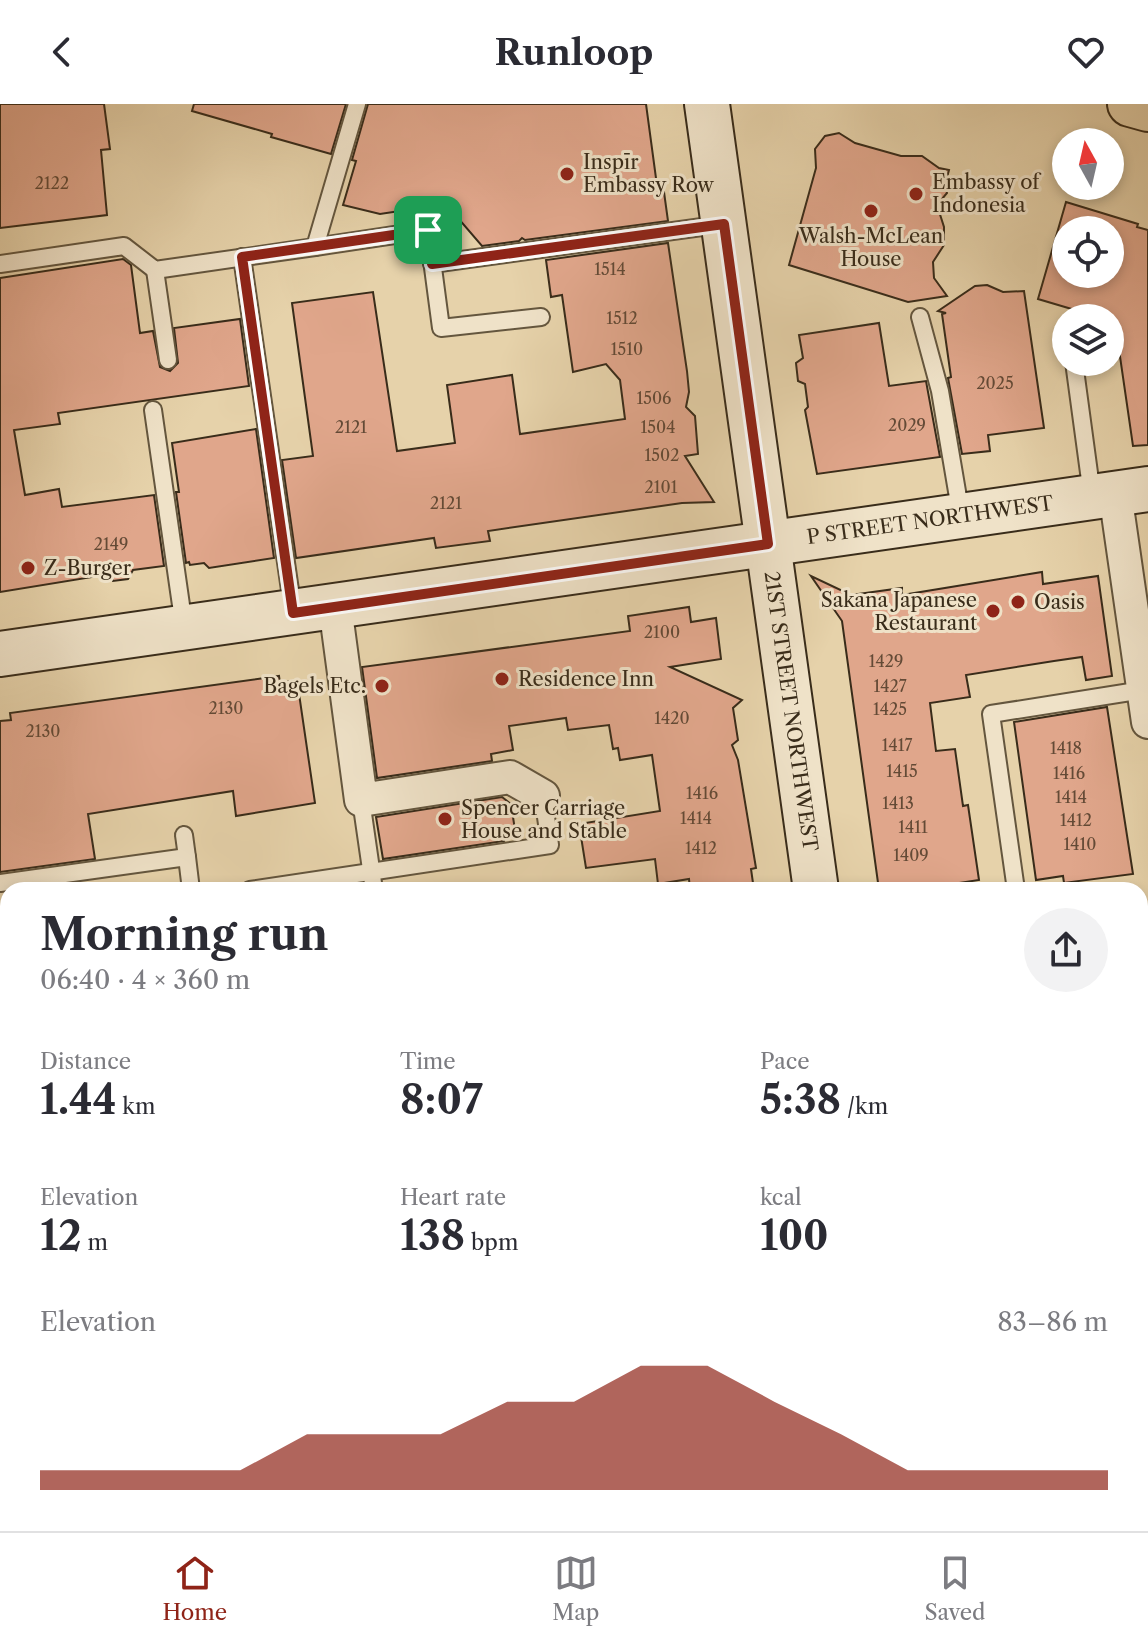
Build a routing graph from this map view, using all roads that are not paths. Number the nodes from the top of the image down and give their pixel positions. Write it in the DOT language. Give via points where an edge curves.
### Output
graph roads {
  1 [pos="357,104"];
  2 [pos="707,104"];
  3 [pos="1130,104"];
  4 [pos="1148,109"];
  5 [pos="724,224"];
  6 [pos="315,247"];
  7 [pos="242,257"];
  8 [pos="0,264"];
  9 [pos="432,264"];
  10 [pos="155,270"];
  11 [pos="541,317"];
  12 [pos="920,317"];
  13 [pos="168,360"];
  14 [pos="1079,376"];
  15 [pos="153,410"];
  16 [pos="1119,493"];
  17 [pos="961,516"];
  18 [pos="768,544"];
  19 [pos="335,606"];
  20 [pos="293,613"];
  21 [pos="185,628"];
  22 [pos="0,654"];
  23 [pos="1146,701"];
  24 [pos="543,796"];
  25 [pos="361,800"];
  26 [pos="184,835"];
  27 [pos="187,857"];
  28 [pos="371,872"];
  29 [pos="7,882"];
  30 [pos="190,882"];
  31 [pos="304,882"];
  32 [pos="373,882"];
  33 [pos="815,882"];
  34 [pos="1015,882"];
  1 -- 6 [label="lane"];
  2 -- 5 [label="main road, 21ST STREET NORTHWEST"];
  3 -- 4 [label="main road"];
  5 -- 9 [label="lane"];
  5 -- 18 [label="main road, 21ST STREET NORTHWEST"];
  6 -- 7 [label="lane"];
  6 -- 9 [label="lane" via="428,230"];
  7 -- 10 [label="lane"];
  7 -- 20 [label="lane"];
  8 -- 10 [label="lane" via="124,246"];
  9 -- 11 [label="lane" via="441,328"];
  10 -- 13 [label="lane"];
  12 -- 17 [label="lane" via="940,391"];
  14 -- 16 [label="lane"];
  15 -- 21 [label="lane"];
  16 -- 17 [label="main road, P STREET NORTHWEST"];
  16 -- 23 [label="street"];
  17 -- 18 [label="main road, P STREET NORTHWEST"];
  18 -- 19 [label="main road, P STREET NORTHWEST"];
  18 -- 33 [label="main road, 21ST STREET NORTHWEST"];
  19 -- 20 [label="main road, P STREET NORTHWEST"];
  19 -- 25 [label="street"];
  20 -- 21 [label="main road, P STREET NORTHWEST"];
  21 -- 22 [label="main road, P STREET NORTHWEST"];
  23 -- 34 [label="lane" via="991,714"];
  24 -- 25 [label="street" via="510,777"];
  24 -- 28 [label="lane" via="550,845"];
  25 -- 28 [label="lane"];
  26 -- 27 [label="lane"];
  27 -- 29 [label="lane"];
  27 -- 30 [label="lane"];
  28 -- 31 [label="lane"];
  28 -- 32 [label="lane"];
}
